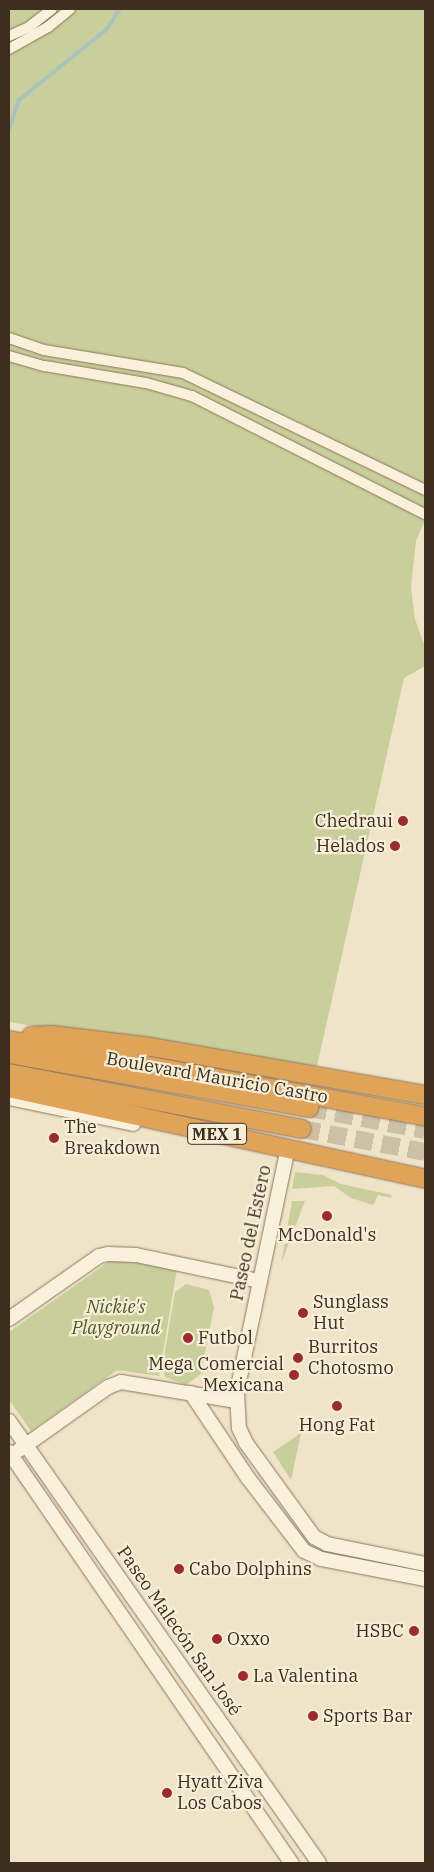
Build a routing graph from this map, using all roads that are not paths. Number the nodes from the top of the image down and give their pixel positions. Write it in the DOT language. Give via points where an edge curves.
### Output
graph roads {
  1 [pos="52,9"];
  2 [pos="70,9"];
  3 [pos="9,36"];
  4 [pos="9,49"];
  5 [pos="9,338"];
  6 [pos="9,356"];
  7 [pos="372,466"];
  8 [pos="364,483"];
  9 [pos="425,490"];
  10 [pos="425,514"];
  11 [pos="9,1038"];
  12 [pos="9,1054"];
  13 [pos="9,1073"];
  14 [pos="9,1089"];
  15 [pos="425,1095"];
  16 [pos="9,1098"];
  17 [pos="309,1108"];
  18 [pos="69,1112"];
  19 [pos="425,1116"];
  20 [pos="302,1129"];
  21 [pos="286,1157"];
  22 [pos="425,1179"];
  23 [pos="425,1185"];
  24 [pos="259,1281"];
  25 [pos="9,1319"];
  26 [pos="191,1393"];
  27 [pos="236,1401"];
  28 [pos="9,1421"];
  29 [pos="26,1445"];
  30 [pos="10,1454"];
  31 [pos="259,1462"];
  32 [pos="245,1473"];
  33 [pos="393,1558"];
  34 [pos="425,1564"];
  35 [pos="390,1572"];
  36 [pos="425,1579"];
  37 [pos="150,1623"];
  38 [pos="133,1635"];
  39 [pos="292,1863"];
  40 [pos="319,1863"];
  1 -- 3 [label="street" via="29,27"];
  2 -- 4 [label="street" via="48,27"];
  5 -- 7 [label="street" via="44,350 183,372"];
  6 -- 8 [label="street" via="45,366 146,383 185,394"];
  7 -- 8 [label="street"];
  7 -- 9 [label="street"];
  8 -- 10 [label="street"];
  11 -- 15 [label="highway" via="52,1035 151,1047"];
  11 -- 19 [label="highway, Boulevard Mauricio Castro"];
  12 -- 17 [label="highway, Boulevard Mauricio Castro"];
  13 -- 20 [label="highway, Boulevard Mauricio Castro"];
  14 -- 18 [label="highway"];
  14 -- 22 [label="highway, MEX 1"];
  16 -- 18 [label="street"];
  18 -- 21 [label="street"];
  21 -- 23 [label="street"];
  21 -- 24 [label="street, Paseo del Estero"];
  24 -- 25 [label="street" via="136,1256 108,1254 99,1256"];
  24 -- 27 [label="street, Paseo del Estero"];
  26 -- 27 [label="street"];
  26 -- 29 [label="street" via="136,1382 114,1384"];
  26 -- 32 [label="street"];
  27 -- 31 [label="street, Paseo del Estero" via="239,1428"];
  28 -- 29 [label="street, Paseo Malecón San José"];
  29 -- 30 [label="street"];
  29 -- 37 [label="street, Paseo Malecón San José"];
  30 -- 38 [label="street"];
  31 -- 32 [label="street"];
  31 -- 33 [label="street, Paseo del Estero" via="321,1542"];
  32 -- 35 [label="street" via="308,1555"];
  33 -- 34 [label="street, Paseo del Estero"];
  33 -- 35 [label="street"];
  35 -- 36 [label="street"];
  37 -- 38 [label="street"];
  37 -- 40 [label="street, Paseo Malecón San José"];
  38 -- 39 [label="street"];
}
